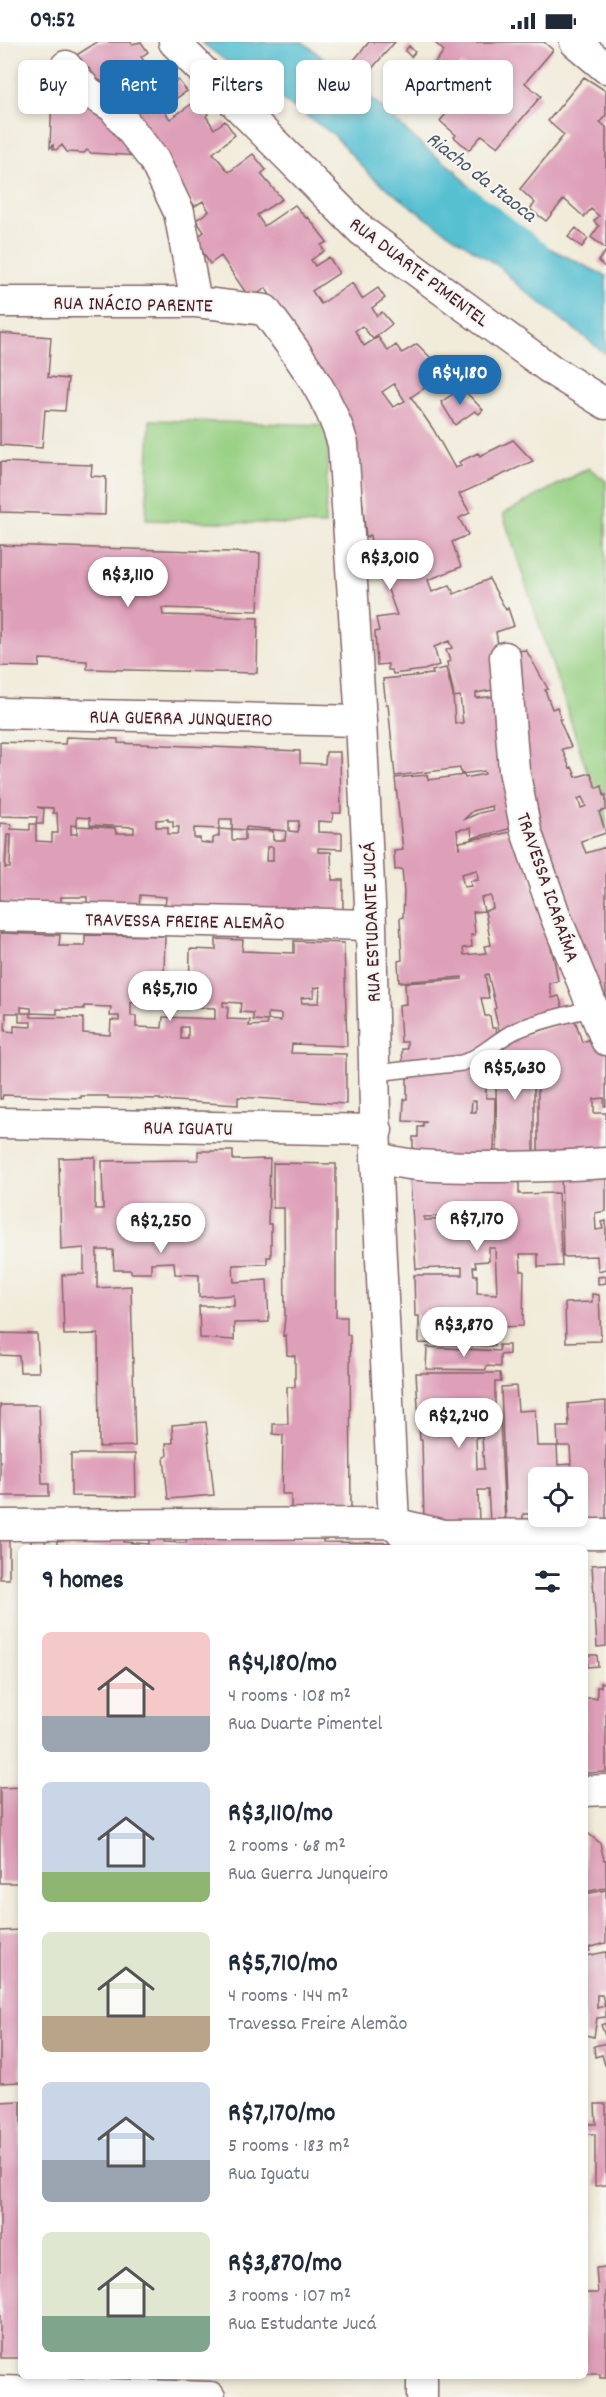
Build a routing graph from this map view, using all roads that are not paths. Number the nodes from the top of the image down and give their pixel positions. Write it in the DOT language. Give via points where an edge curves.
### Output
graph roads {
  1 [pos="174,42"];
  2 [pos="575,42"];
  3 [pos="606,68"];
  4 [pos="88,92"];
  5 [pos="0,302"];
  6 [pos="196,302"];
  7 [pos="265,310"];
  8 [pos="606,404"];
  9 [pos="506,657"];
  10 [pos="0,713"];
  11 [pos="362,721"];
  12 [pos="0,916"];
  13 [pos="371,925"];
  14 [pos="593,1008"];
  15 [pos="606,1040"];
  16 [pos="376,1073"];
  17 [pos="0,1123"];
  18 [pos="376,1143"];
  19 [pos="606,1163"];
  20 [pos="394,1523"];
  21 [pos="0,1525"];
  22 [pos="606,1534"];
  23 [pos="416,1545"];
  24 [pos="422,2379"];
  25 [pos="0,2391"];
  26 [pos="210,2397"];
  27 [pos="422,2397"];
  1 -- 8 [label="street, RUA DUARTE PIMENTEL" via="362,231 553,371"];
  2 -- 3 [label="street"];
  4 -- 6 [label="street" via="113,107 154,160 179,212"];
  5 -- 6 [label="street, RUA INÁCIO PARENTE"];
  6 -- 7 [label="street, RUA INÁCIO PARENTE"];
  7 -- 11 [label="street, RUA ESTUDANTE JUCÁ" via="323,395 337,421 343,444"];
  9 -- 14 [label="street, TRAVESSA ICARAÍMA" via="514,770 526,831"];
  10 -- 11 [label="street, RUA GUERRA JUNQUEIRO"];
  11 -- 13 [label="street, RUA ESTUDANTE JUCÁ"];
  12 -- 13 [label="street, TRAVESSA FREIRE ALEMÃO"];
  13 -- 16 [label="street, RUA ESTUDANTE JUCÁ"];
  14 -- 15 [label="street, TRAVESSA ICARAÍMA"];
  14 -- 16 [label="lane" via="515,1031 462,1063"];
  16 -- 18 [label="street, RUA ESTUDANTE JUCÁ"];
  17 -- 18 [label="street, RUA IGUATU"];
  18 -- 19 [label="street, RUA IGUATU" via="396,1163 424,1166"];
  18 -- 20 [label="street, RUA ESTUDANTE JUCÁ"];
  20 -- 21 [label="street"];
  20 -- 22 [label="street" via="444,1535"];
  20 -- 23 [label="street"];
  24 -- 27 [label="street"];
  25 -- 26 [label="street"];
}
